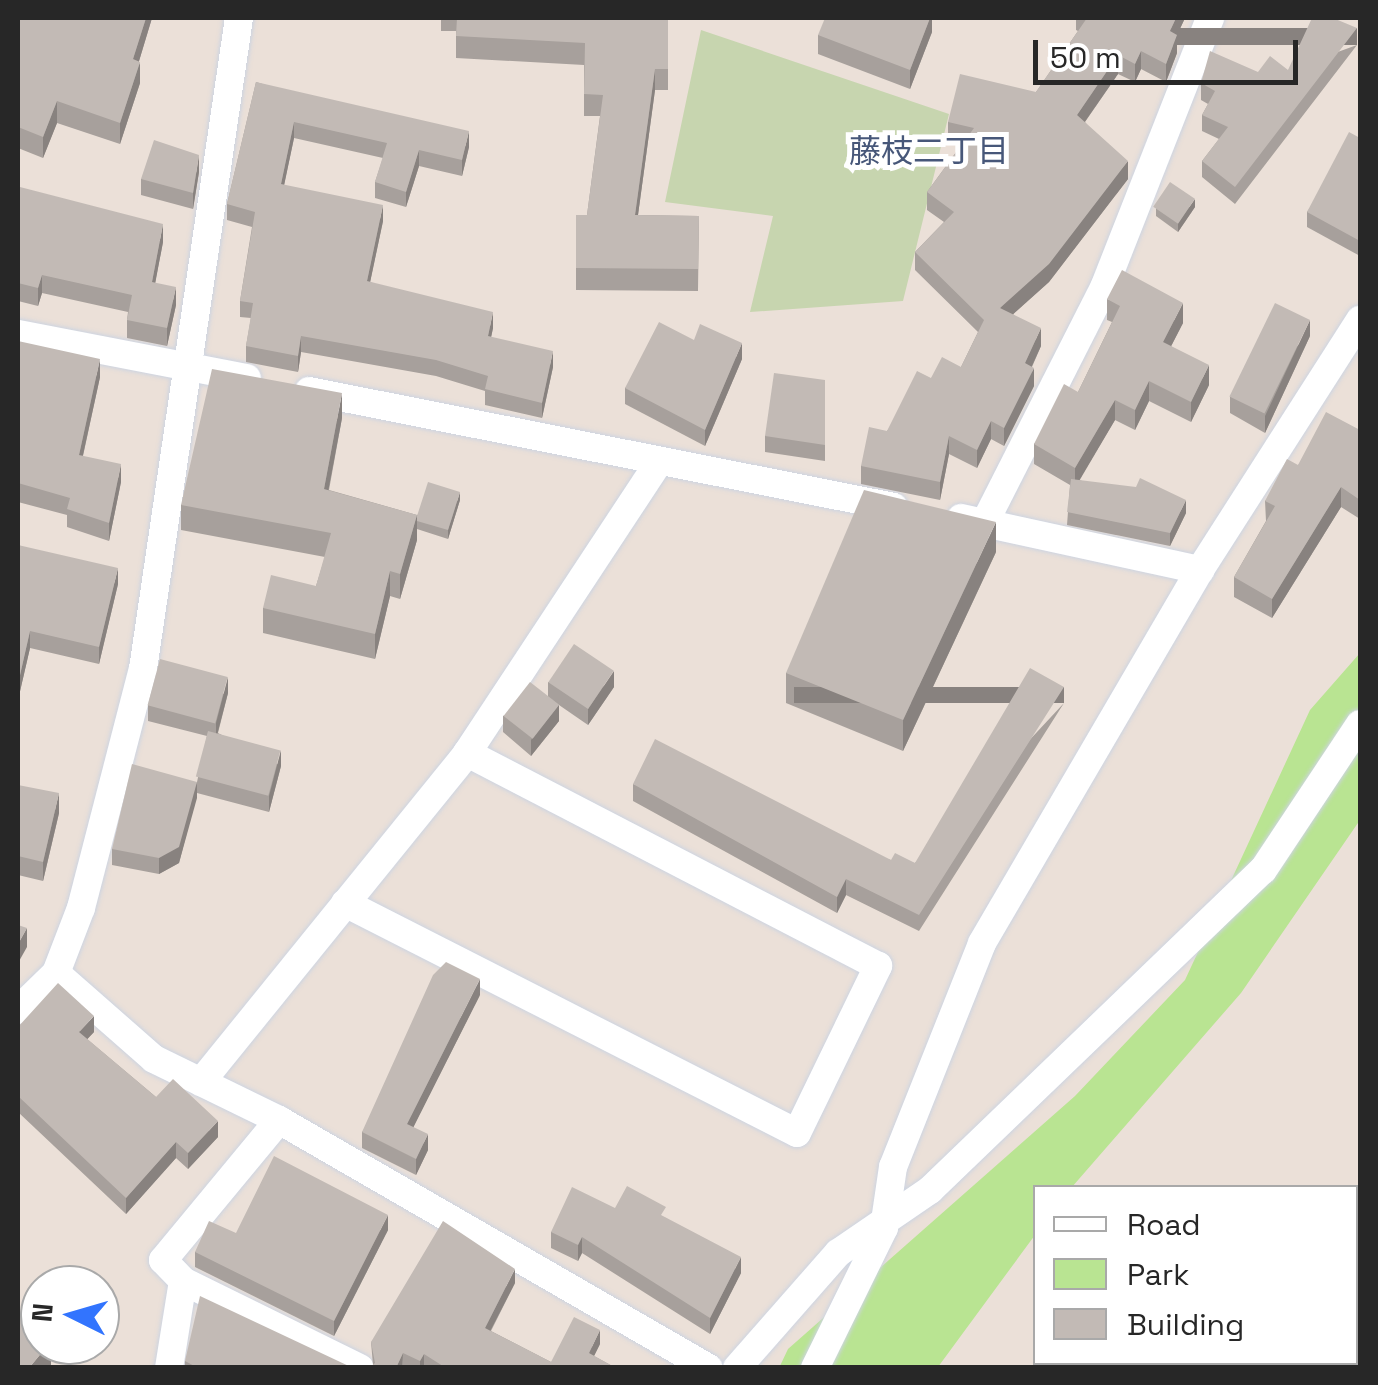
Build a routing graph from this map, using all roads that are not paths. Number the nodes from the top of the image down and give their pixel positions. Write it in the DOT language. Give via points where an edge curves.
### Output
graph roads {
  1 [pos="239,18"];
  2 [pos="1210,18"];
  3 [pos="1360,320"];
  4 [pos="18,334"];
  5 [pos="187,366"];
  6 [pos="656,466"];
  7 [pos="985,522"];
  8 [pos="1200,570"];
  9 [pos="1360,724"];
  10 [pos="467,753"];
  11 [pos="345,903"];
  12 [pos="56,973"];
  13 [pos="18,1010"];
  14 [pos="202,1082"];
  15 [pos="279,1120"];
  16 [pos="884,1228"];
  17 [pos="184,1281"];
  18 [pos="169,1368"];
  19 [pos="360,1368"];
  20 [pos="709,1368"];
  21 [pos="737,1368"];
  22 [pos="815,1368"];
  1 -- 5 [label="street"];
  2 -- 7 [label="street" via="1105,284"];
  3 -- 8 [label="street"];
  4 -- 5 [label="street"];
  5 -- 6 [label="street"];
  5 -- 12 [label="street" via="143,669"];
  6 -- 7 [label="street"];
  6 -- 10 [label="street"];
  7 -- 8 [label="street"];
  8 -- 16 [label="street" via="982,942 893,1168"];
  9 -- 16 [label="street" via="1263,870"];
  10 -- 11 [label="street"];
  10 -- 11 [label="street" via="878,966 797,1133"];
  11 -- 14 [label="street"];
  12 -- 13 [label="street"];
  12 -- 14 [label="street" via="154,1059"];
  14 -- 15 [label="street"];
  15 -- 17 [label="street" via="164,1260"];
  15 -- 20 [label="street"];
  16 -- 21 [label="street" via="838,1253"];
  16 -- 22 [label="street"];
  17 -- 18 [label="street"];
  17 -- 19 [label="street"];
}
